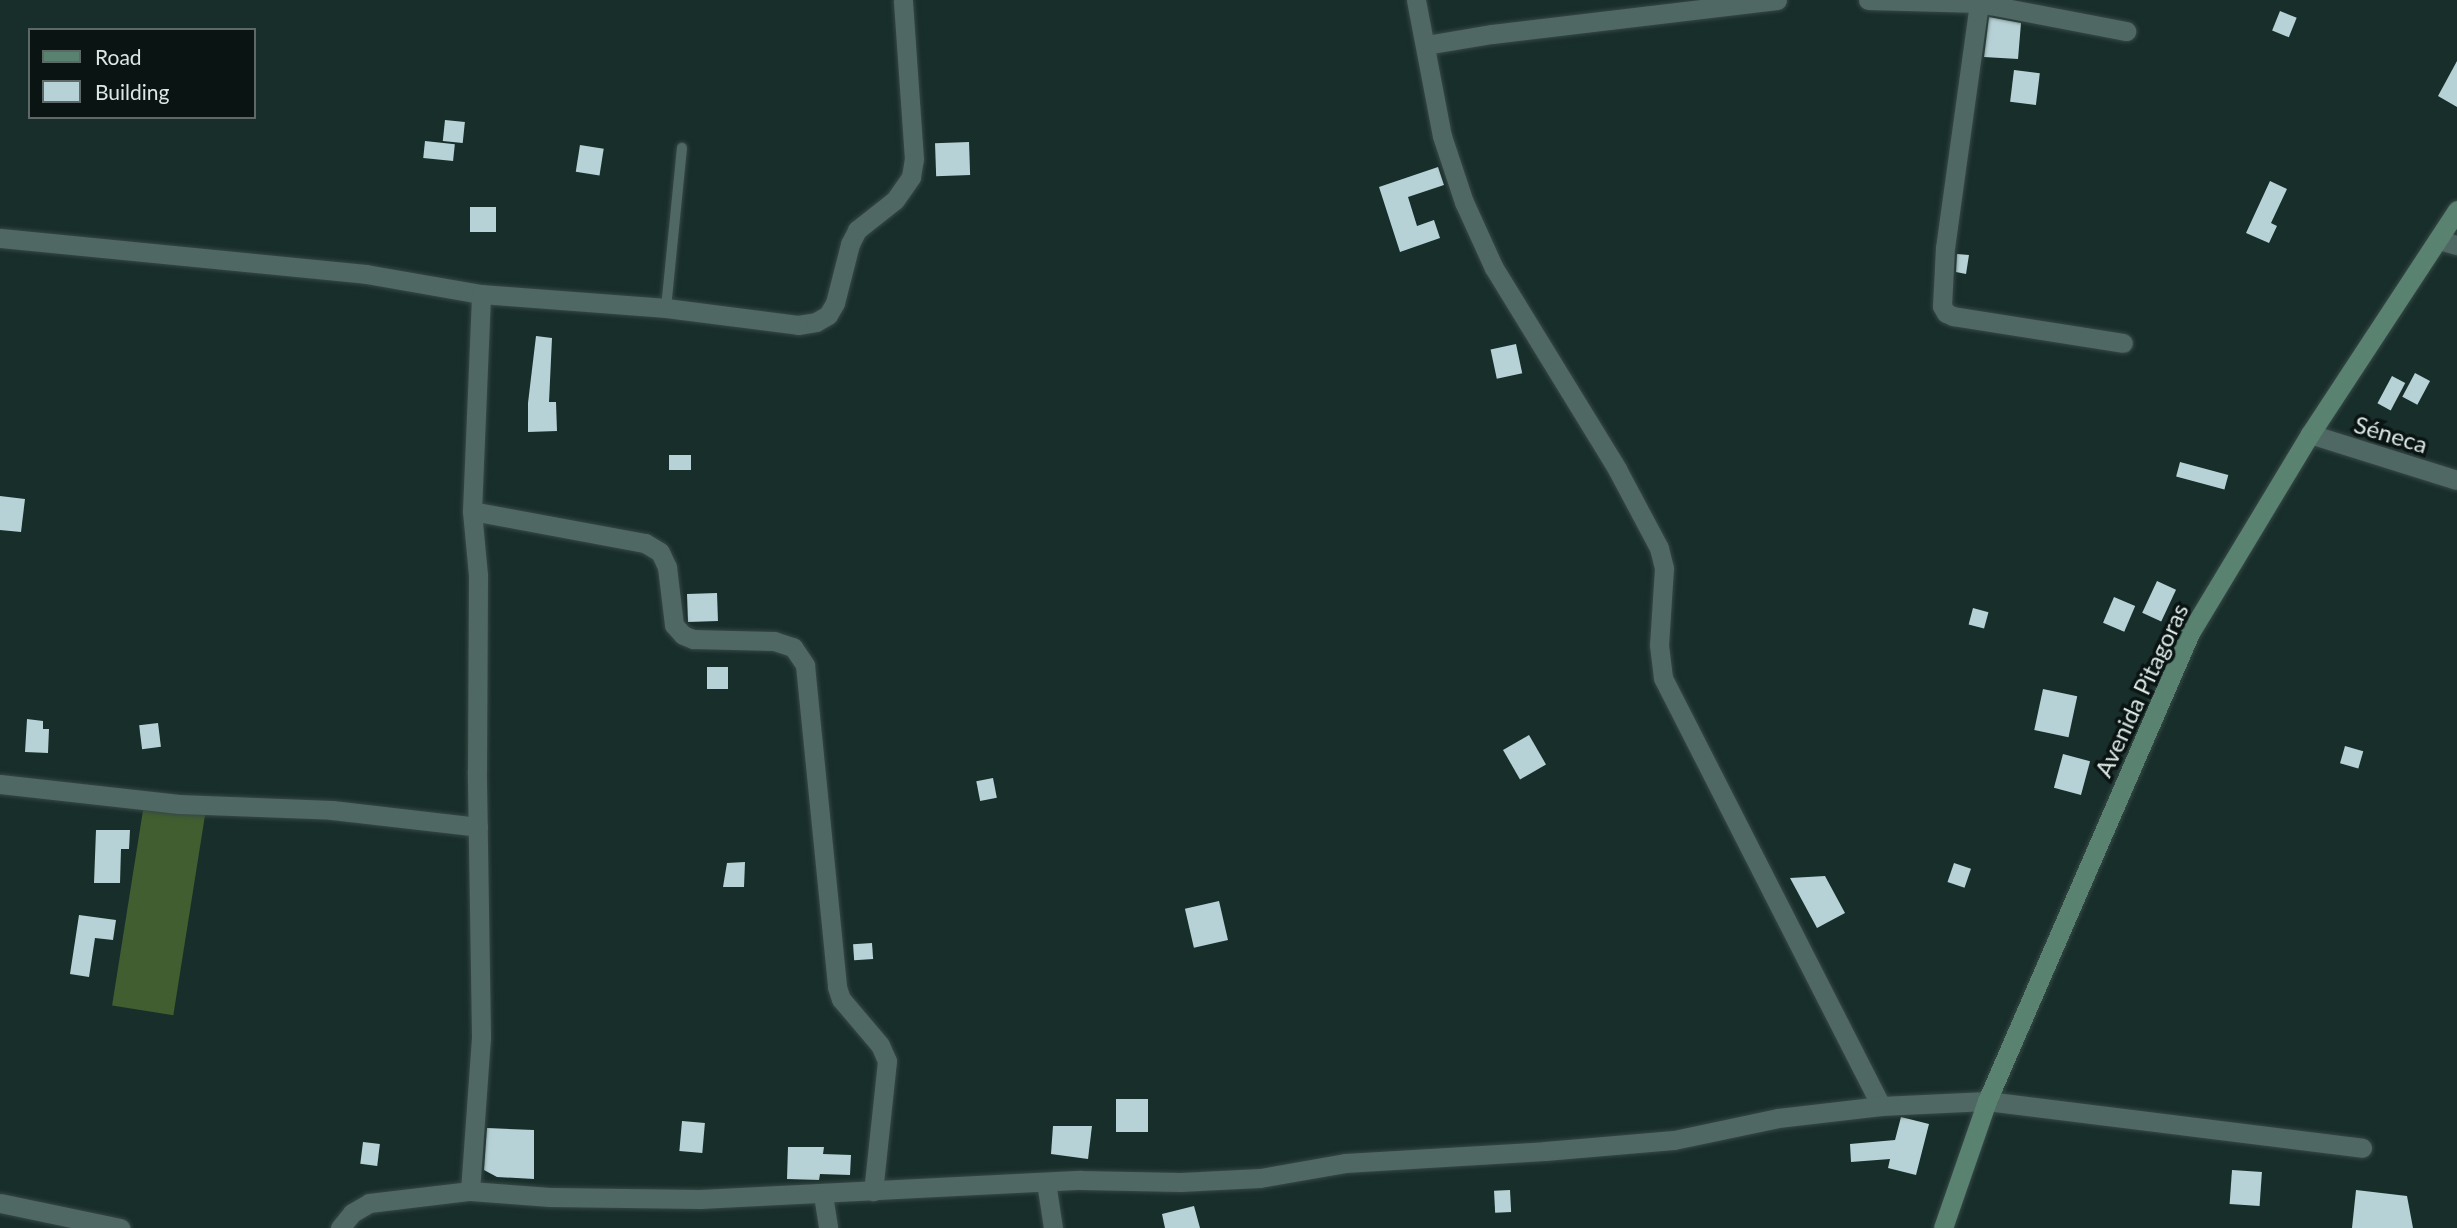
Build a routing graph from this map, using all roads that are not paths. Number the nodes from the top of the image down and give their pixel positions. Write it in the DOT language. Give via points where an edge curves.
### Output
graph roads {
  1 [pos="903,0"];
  2 [pos="1416,0"];
  3 [pos="1777,0"];
  4 [pos="1868,0"];
  5 [pos="1979,3"];
  6 [pos="2126,31"];
  7 [pos="1426,45"];
  8 [pos="682,148"];
  9 [pos="2457,210"];
  10 [pos="0,238"];
  11 [pos="2448,242"];
  12 [pos="481,294"];
  13 [pos="666,308"];
  14 [pos="2123,343"];
  15 [pos="2310,435"];
  16 [pos="2457,480"];
  17 [pos="472,511"];
  18 [pos="0,783"];
  19 [pos="478,827"];
  20 [pos="1987,1101"];
  21 [pos="1881,1106"];
  22 [pos="2362,1148"];
  23 [pos="1046,1182"];
  24 [pos="470,1191"];
  25 [pos="873,1191"];
  26 [pos="823,1195"];
  27 [pos="0,1203"];
  28 [pos="120,1228"];
  29 [pos="340,1228"];
  30 [pos="828,1228"];
  31 [pos="1053,1228"];
  32 [pos="1943,1228"];
  1 -- 13 [label="street" via="914,159 911,177 895,200 857,230 828,315 799,325"];
  2 -- 7 [label="street"];
  3 -- 7 [label="street"];
  4 -- 5 [label="street"];
  5 -- 6 [label="street"];
  5 -- 14 [label="street" via="1945,247 1942,306 1953,316"];
  7 -- 21 [label="street" via="1442,136 1464,202 1494,268 1617,469 1659,548 1664,568 1663,678"];
  8 -- 13 [label="lane"];
  9 -- 11 [label="main road, Avenida Pitagoras"];
  10 -- 12 [label="street" via="366,274"];
  11 -- 15 [label="main road, Avenida Pitagoras"];
  12 -- 13 [label="street"];
  12 -- 17 [label="street"];
  15 -- 16 [label="street, Séneca"];
  15 -- 20 [label="main road, Avenida Pitagoras" via="2190,633"];
  17 -- 19 [label="street" via="478,575"];
  17 -- 25 [label="street" via="645,543 660,552 667,567 674,625 683,635 774,641 793,647 805,665 837,987 887,1061"];
  18 -- 19 [label="street" via="179,804 332,810"];
  19 -- 24 [label="street" via="481,1036"];
  20 -- 21 [label="street"];
  20 -- 22 [label="street"];
  20 -- 32 [label="main road, Avenida Pitagoras"];
  21 -- 23 [label="street" via="1779,1118 1674,1140 1345,1163 1260,1178"];
  23 -- 25 [label="street"];
  23 -- 31 [label="street"];
  24 -- 26 [label="street" via="673,1199"];
  24 -- 29 [label="street" via="369,1203 352,1213"];
  25 -- 26 [label="street"];
  26 -- 30 [label="street"];
  27 -- 28 [label="street"];
}
